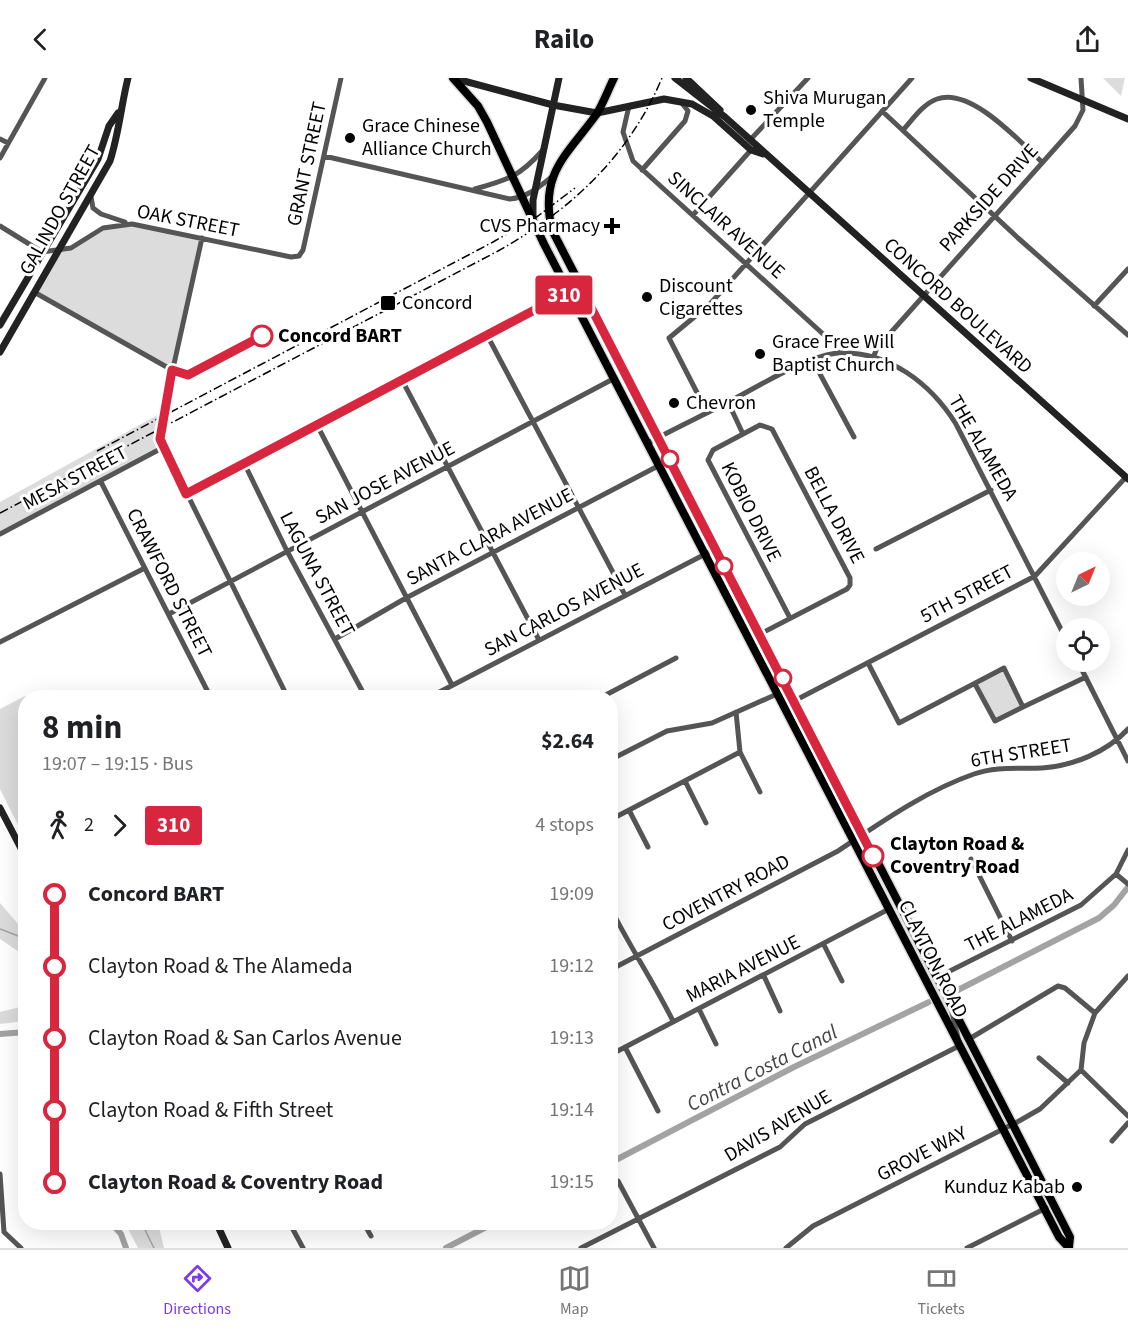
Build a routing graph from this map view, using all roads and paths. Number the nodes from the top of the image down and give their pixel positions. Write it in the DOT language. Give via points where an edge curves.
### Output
graph roads {
  1 [pos="45,78"];
  2 [pos="128,78"];
  3 [pos="341,78"];
  4 [pos="453,78"];
  5 [pos="559,78"];
  6 [pos="614,78"];
  7 [pos="675,78"];
  8 [pos="686,78"];
  9 [pos="808,78"];
  10 [pos="912,78"];
  11 [pos="1031,78"];
  12 [pos="1081,78"];
  13 [pos="1082,99"];
  14 [pos="680,101"];
  15 [pos="553,105"];
  16 [pos="629,106"];
  17 [pos="882,111"];
  18 [pos="119,112"];
  19 [pos="597,113"];
  20 [pos="725,117"];
  21 [pos="1128,119"];
  22 [pos="903,130"];
  23 [pos="0,139"];
  24 [pos="750,140"];
  25 [pos="8,143"];
  26 [pos="543,150"];
  27 [pos="751,150"];
  28 [pos="767,155"];
  29 [pos="324,156"];
  30 [pos="0,158"];
  31 [pos="1042,162"];
  32 [pos="642,170"];
  33 [pos="553,176"];
  34 [pos="513,178"];
  35 [pos="475,189"];
  36 [pos="534,191"];
  37 [pos="808,194"];
  38 [pos="91,197"];
  39 [pos="522,198"];
  40 [pos="693,215"];
  41 [pos="994,215"];
  42 [pos="533,218"];
  43 [pos="132,224"];
  44 [pos="0,226"];
  45 [pos="202,238"];
  46 [pos="59,249"];
  47 [pos="42,252"];
  48 [pos="299,256"];
  49 [pos="746,263"];
  50 [pos="1128,268"];
  51 [pos="580,286"];
  52 [pos="34,292"];
  53 [pos="569,292"];
  54 [pos="922,296"];
  55 [pos="16,297"];
  56 [pos="1095,306"];
  57 [pos="0,325"];
  58 [pos="10,335"];
  59 [pos="488,335"];
  60 [pos="1128,335"];
  61 [pos="0,352"];
  62 [pos="838,353"];
  63 [pos="873,358"];
  64 [pos="818,360"];
  65 [pos="172,370"];
  66 [pos="615,378"];
  67 [pos="402,380"];
  68 [pos="728,402"];
  69 [pos="707,412"];
  70 [pos="534,422"];
  71 [pos="317,425"];
  72 [pos="743,434"];
  73 [pos="658,437"];
  74 [pos="854,437"];
  75 [pos="648,443"];
  76 [pos="164,447"];
  77 [pos="244,463"];
  78 [pos="660,465"];
  79 [pos="447,467"];
  80 [pos="1127,478"];
  81 [pos="101,482"];
  82 [pos="991,490"];
  83 [pos="186,494"];
  84 [pos="579,508"];
  85 [pos="361,512"];
  86 [pos="0,534"];
  87 [pos="715,549"];
  88 [pos="876,549"];
  89 [pos="287,551"];
  90 [pos="492,553"];
  91 [pos="704,554"];
  92 [pos="143,569"];
  93 [pos="1035,576"];
  94 [pos="229,581"];
  95 [pos="625,595"];
  96 [pos="406,598"];
  97 [pos="169,614"];
  98 [pos="790,618"];
  99 [pos="1056,619"];
  100 [pos="760,634"];
  101 [pos="335,639"];
  102 [pos="539,640"];
  103 [pos="0,642"];
  104 [pos="765,645"];
  105 [pos="676,658"];
  106 [pos="868,663"];
  107 [pos="1083,672"];
  108 [pos="1086,677"];
  109 [pos="975,684"];
  110 [pos="452,685"];
  111 [pos="207,690"];
  112 [pos="284,690"];
  113 [pos="362,690"];
  114 [pos="443,690"];
  115 [pos="615,690"];
  116 [pos="777,694"];
  117 [pos="794,701"];
  118 [pos="1023,707"];
  119 [pos="736,712"];
  120 [pos="1128,729"];
  121 [pos="811,734"];
  122 [pos="1118,740"];
  123 [pos="740,752"];
  124 [pos="618,756"];
  125 [pos="1128,761"];
  126 [pos="685,781"];
  127 [pos="760,792"];
  128 [pos="0,808"];
  129 [pos="629,810"];
  130 [pos="618,816"];
  131 [pos="705,823"];
  132 [pos="858,836"];
  133 [pos="18,843"];
  134 [pos="648,847"];
  135 [pos="1128,850"];
  136 [pos="971,859"];
  137 [pos="1116,874"];
  138 [pos="1128,884"];
  139 [pos="889,909"];
  140 [pos="618,923"];
  141 [pos="1012,941"];
  142 [pos="824,945"];
  143 [pos="635,958"];
  144 [pos="618,966"];
  145 [pos="764,976"];
  146 [pos="1128,976"];
  147 [pos="936,978"];
  148 [pos="842,981"];
  149 [pos="950,1005"];
  150 [pos="699,1009"];
  151 [pos="780,1011"];
  152 [pos="1095,1013"];
  153 [pos="673,1021"];
  154 [pos="969,1039"];
  155 [pos="716,1044"];
  156 [pos="959,1046"];
  157 [pos="625,1047"];
  158 [pos="618,1051"];
  159 [pos="1040,1058"];
  160 [pos="1081,1070"];
  161 [pos="990,1081"];
  162 [pos="1068,1083"];
  163 [pos="658,1111"];
  164 [pos="1128,1116"];
  165 [pos="1012,1123"];
  166 [pos="1128,1123"];
  167 [pos="1003,1130"];
  168 [pos="1112,1141"];
  169 [pos="0,1174"];
  170 [pos="618,1181"];
  171 [pos="1053,1205"];
  172 [pos="1044,1209"];
  173 [pos="638,1218"];
  174 [pos="618,1229"];
  175 [pos="220,1230"];
  176 [pos="293,1230"];
  177 [pos="367,1230"];
  178 [pos="615,1230"];
  179 [pos="370,1236"];
  180 [pos="1069,1247"];
  181 [pos="21,1248"];
  182 [pos="228,1248"];
  183 [pos="303,1248"];
  184 [pos="581,1248"];
  185 [pos="654,1248"];
  186 [pos="786,1248"];
  187 [pos="968,1248"];
  1 -- 25 [label="street"];
  2 -- 18 [label="street, GALINDO STREET"];
  3 -- 29 [label="street, GRANT STREET"];
  4 -- 15 [label="street"];
  4 -- 34 [label="main road, CLAYTON ROAD" via="482,114"];
  5 -- 15 [label="street"];
  6 -- 19 [label="main road, CLAYTON ROAD"];
  7 -- 20 [label="street, CONCORD BOULEVARD"];
  8 -- 20 [label="street, CONCORD BOULEVARD"];
  9 -- 24 [label="street"];
  10 -- 17 [label="street"];
  11 -- 13 [label="street"];
  12 -- 13 [label="street, PARKSIDE DRIVE"];
  13 -- 21 [label="street"];
  13 -- 31 [label="street, PARKSIDE DRIVE" via="1083,110 1077,123"];
  14 -- 16 [label="street" via="664,99"];
  14 -- 27 [label="street, CONCORD BOULEVARD" via="703,108"];
  14 -- 32 [label="street" via="686,106 688,117"];
  15 -- 19 [label="street"];
  15 -- 26 [label="street"];
  16 -- 19 [label="street"];
  16 -- 32 [label="street, SINCLAIR AVENUE" via="623,132 628,152"];
  17 -- 22 [label="street"];
  17 -- 37 [label="street"];
  18 -- 38 [label="street, GALINDO STREET" via="120,130 110,161"];
  18 -- 47 [label="street, GALINDO STREET" via="109,126 98,159"];
  19 -- 33 [label="main road, CLAYTON ROAD" via="562,156"];
  20 -- 24 [label="street, CONCORD BOULEVARD"];
  22 -- 31 [label="street" via="931,102 950,97 990,115"];
  22 -- 41 [label="street"];
  23 -- 25 [label="street"];
  24 -- 28 [label="street, CONCORD BOULEVARD"];
  25 -- 30 [label="street"];
  26 -- 34 [label="street"];
  26 -- 36 [label="street"];
  27 -- 28 [label="street, CONCORD BOULEVARD"];
  27 -- 40 [label="street"];
  28 -- 37 [label="street, CONCORD BOULEVARD"];
  29 -- 35 [label="street"];
  29 -- 48 [label="street, GRANT STREET"];
  31 -- 41 [label="street, PARKSIDE DRIVE"];
  32 -- 40 [label="street, SINCLAIR AVENUE"];
  33 -- 36 [label="street"];
  33 -- 51 [label="main road, CLAYTON ROAD" via="547,203 552,230"];
  34 -- 35 [label="street"];
  34 -- 39 [label="main road, CLAYTON ROAD"];
  35 -- 39 [label="street" via="499,197"];
  36 -- 39 [label="street"];
  36 -- 42 [label="street"];
  37 -- 49 [label="street"];
  37 -- 54 [label="street, CONCORD BOULEVARD"];
  38 -- 43 [label="street" via="93,208 101,214"];
  38 -- 46 [label="street, GALINDO STREET"];
  39 -- 42 [label="main road, CLAYTON ROAD"];
  40 -- 49 [label="street, SINCLAIR AVENUE"];
  41 -- 54 [label="street, PARKSIDE DRIVE"];
  41 -- 56 [label="street"];
  42 -- 53 [label="main road, CLAYTON ROAD"];
  43 -- 45 [label="street, OAK STREET"];
  43 -- 46 [label="street, OAK STREET" via="103,228 71,248"];
  44 -- 47 [label="street"];
  45 -- 48 [label="street, OAK STREET"];
  45 -- 65 [label="street"];
  46 -- 47 [label="street, OAK STREET"];
  46 -- 52 [label="street, GALINDO STREET"];
  47 -- 55 [label="street, GALINDO STREET"];
  49 -- 62 [label="street, SINCLAIR AVENUE" via="834,344"];
  49 -- 69 [label="street" via="669,338"];
  50 -- 56 [label="street"];
  51 -- 53 [label="street"];
  51 -- 73 [label="main road, CLAYTON ROAD"];
  52 -- 58 [label="street, GALINDO STREET"];
  52 -- 65 [label="street"];
  53 -- 59 [label="street"];
  53 -- 66 [label="main road, CLAYTON ROAD"];
  54 -- 63 [label="street, PARKSIDE DRIVE"];
  54 -- 80 [label="street, CONCORD BOULEVARD"];
  55 -- 57 [label="street, GALINDO STREET"];
  55 -- 58 [label="street" via="4,327"];
  56 -- 60 [label="street"];
  58 -- 61 [label="street, GALINDO STREET"];
  59 -- 67 [label="street"];
  59 -- 70 [label="street"];
  62 -- 63 [label="street, THE ALAMEDA"];
  62 -- 64 [label="street, THE ALAMEDA"];
  63 -- 82 [label="street, THE ALAMEDA" via="902,369 932,392 956,424"];
  64 -- 68 [label="street, THE ALAMEDA" via="800,365"];
  64 -- 74 [label="street" via="819,374"];
  65 -- 76 [label="street" via="160,439"];
  66 -- 70 [label="street, SAN JOSE AVENUE"];
  66 -- 75 [label="main road, CLAYTON ROAD"];
  67 -- 71 [label="street"];
  67 -- 79 [label="street"];
  68 -- 69 [label="street, THE ALAMEDA"];
  68 -- 72 [label="street"];
  69 -- 73 [label="street, THE ALAMEDA"];
  70 -- 79 [label="street, SAN JOSE AVENUE"];
  70 -- 84 [label="street"];
  71 -- 77 [label="street"];
  71 -- 85 [label="street"];
  72 -- 98 [label="street, KOBIO DRIVE" via="713,450 708,460"];
  72 -- 98 [label="street, BELLA DRIVE" via="760,425 772,429 850,578 847,589"];
  73 -- 75 [label="street, THE ALAMEDA"];
  73 -- 87 [label="main road, CLAYTON ROAD"];
  75 -- 78 [label="main road, CLAYTON ROAD"];
  76 -- 81 [label="street, MESA STREET"];
  76 -- 83 [label="street"];
  77 -- 83 [label="street"];
  77 -- 89 [label="street, LAGUNA STREET"];
  78 -- 84 [label="street, SANTA CLARA AVENUE"];
  78 -- 91 [label="main road, CLAYTON ROAD"];
  79 -- 85 [label="street, SAN JOSE AVENUE"];
  79 -- 90 [label="street"];
  80 -- 93 [label="street, 5TH STREET"];
  81 -- 86 [label="street, MESA STREET"];
  81 -- 92 [label="street, CRAWFORD STREET"];
  82 -- 88 [label="street"];
  82 -- 93 [label="street, THE ALAMEDA"];
  83 -- 94 [label="street"];
  84 -- 90 [label="street, SANTA CLARA AVENUE"];
  84 -- 95 [label="street"];
  85 -- 89 [label="street, SAN JOSE AVENUE"];
  85 -- 96 [label="street"];
  87 -- 91 [label="street, SAN CARLOS AVENUE"];
  87 -- 100 [label="main road, CLAYTON ROAD"];
  89 -- 94 [label="street, SAN JOSE AVENUE"];
  89 -- 101 [label="street, LAGUNA STREET"];
  90 -- 96 [label="street, SANTA CLARA AVENUE"];
  90 -- 102 [label="street"];
  91 -- 95 [label="street, SAN CARLOS AVENUE"];
  91 -- 116 [label="main road, CLAYTON ROAD"];
  92 -- 97 [label="street, CRAWFORD STREET"];
  92 -- 103 [label="street"];
  93 -- 99 [label="street, THE ALAMEDA"];
  93 -- 106 [label="street, 5TH STREET"];
  94 -- 97 [label="street, SAN JOSE AVENUE"];
  94 -- 112 [label="street"];
  95 -- 102 [label="street, SAN CARLOS AVENUE"];
  96 -- 101 [label="street, SANTA CLARA AVENUE"];
  96 -- 110 [label="street"];
  97 -- 111 [label="street, CRAWFORD STREET"];
  98 -- 100 [label="street, BELLA DRIVE"];
  100 -- 104 [label="main road, CLAYTON ROAD"];
  101 -- 113 [label="street, LAGUNA STREET"];
  102 -- 110 [label="street, SAN CARLOS AVENUE"];
  104 -- 116 [label="street" via="765,657 778,683"];
  104 -- 117 [label="main road, CLAYTON ROAD"];
  105 -- 115 [label="street"];
  106 -- 109 [label="street" via="899,723"];
  106 -- 117 [label="street, 5TH STREET"];
  107 -- 108 [label="street"];
  108 -- 118 [label="street"];
  108 -- 122 [label="street"];
  109 -- 118 [label="street" via="995,721"];
  109 -- 118 [label="street" via="1004,668"];
  110 -- 114 [label="street, SAN CARLOS AVENUE"];
  116 -- 119 [label="street"];
  116 -- 121 [label="street" via="786,698 800,725"];
  116 -- 132 [label="main road, CLAYTON ROAD"];
  117 -- 121 [label="main road, CLAYTON ROAD"];
  119 -- 123 [label="street"];
  119 -- 124 [label="street" via="712,723 667,731"];
  120 -- 122 [label="street, 6TH STREET"];
  121 -- 132 [label="main road, CLAYTON ROAD"];
  122 -- 125 [label="street"];
  122 -- 132 [label="street, 6TH STREET" via="1064,764 976,773"];
  123 -- 126 [label="street"];
  123 -- 127 [label="street"];
  126 -- 129 [label="street"];
  126 -- 131 [label="street"];
  128 -- 133 [label="street"];
  129 -- 130 [label="street"];
  129 -- 134 [label="street"];
  132 -- 139 [label="main road, CLAYTON ROAD"];
  132 -- 143 [label="street, COVENTRY ROAD"];
  132 -- 147 [label="main road, CLAYTON ROAD"];
  135 -- 137 [label="street, THE ALAMEDA"];
  136 -- 141 [label="street"];
  137 -- 138 [label="street"];
  137 -- 141 [label="street, THE ALAMEDA" via="1081,906"];
  139 -- 142 [label="street, MARIA AVENUE"];
  139 -- 156 [label="main road, CLAYTON ROAD"];
  140 -- 143 [label="street"];
  141 -- 147 [label="street, THE ALAMEDA"];
  142 -- 145 [label="street, MARIA AVENUE"];
  142 -- 148 [label="street"];
  143 -- 144 [label="street, COVENTRY ROAD"];
  143 -- 153 [label="street" via="644,965"];
  145 -- 150 [label="street, MARIA AVENUE"];
  145 -- 151 [label="street"];
  146 -- 152 [label="street"];
  147 -- 149 [label="main road, CLAYTON ROAD"];
  149 -- 154 [label="main road, CLAYTON ROAD"];
  149 -- 156 [label="street" via="951,1019 960,1035"];
  150 -- 153 [label="street, MARIA AVENUE"];
  150 -- 155 [label="street"];
  152 -- 154 [label="street" via="1058,986"];
  152 -- 160 [label="street" via="1084,1043"];
  153 -- 157 [label="street, MARIA AVENUE"];
  154 -- 161 [label="main road, CLAYTON ROAD"];
  156 -- 161 [label="street" via="965,1047 977,1071"];
  156 -- 167 [label="main road, CLAYTON ROAD"];
  156 -- 173 [label="street, DAVIS AVENUE" via="806,1124 780,1147"];
  157 -- 158 [label="street, MARIA AVENUE"];
  157 -- 163 [label="street"];
  159 -- 162 [label="street"];
  160 -- 162 [label="street, GROVE WAY"];
  160 -- 164 [label="street"];
  161 -- 165 [label="main road, CLAYTON ROAD"];
  162 -- 165 [label="street, GROVE WAY" via="1040,1109"];
  165 -- 167 [label="street, GROVE WAY"];
  165 -- 171 [label="main road, CLAYTON ROAD"];
  166 -- 168 [label="street"];
  167 -- 172 [label="main road, CLAYTON ROAD"];
  167 -- 186 [label="street, GROVE WAY" via="813,1226"];
  169 -- 181 [label="street" via="4,1232"];
  170 -- 173 [label="street"];
  171 -- 172 [label="street"];
  171 -- 180 [label="main road, CLAYTON ROAD" via="1070,1237"];
  172 -- 180 [label="main road, CLAYTON ROAD"];
  172 -- 187 [label="street"];
  173 -- 174 [label="street, DAVIS AVENUE"];
  173 -- 185 [label="street"];
  175 -- 182 [label="street"];
  176 -- 183 [label="street"];
  177 -- 179 [label="street"];
  178 -- 184 [label="street, DAVIS AVENUE"];
}
